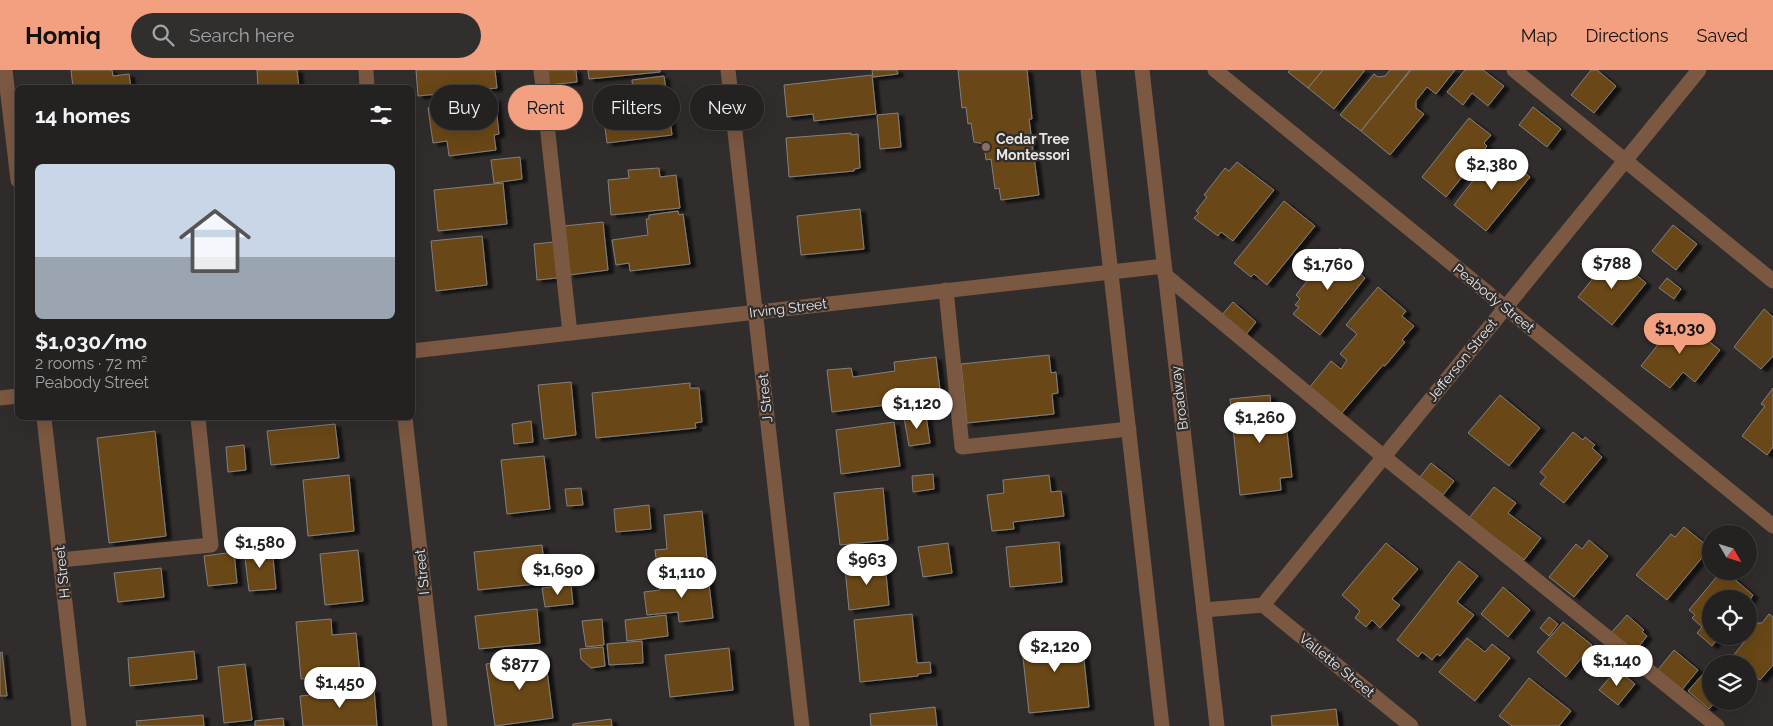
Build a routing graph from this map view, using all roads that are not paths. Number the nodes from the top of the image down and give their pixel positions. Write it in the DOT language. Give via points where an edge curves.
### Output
graph roads {
  1 [pos="5,70"];
  2 [pos="366,70"];
  3 [pos="541,70"];
  4 [pos="728,70"];
  5 [pos="1088,70"];
  6 [pos="1142,70"];
  7 [pos="1215,70"];
  8 [pos="1514,70"];
  9 [pos="1699,70"];
  10 [pos="368,85"];
  11 [pos="15,155"];
  12 [pos="1625,160"];
  13 [pos="1165,271"];
  14 [pos="1111,272"];
  15 [pos="1773,281"];
  16 [pos="946,290"];
  17 [pos="1505,307"];
  18 [pos="756,312"];
  19 [pos="570,333"];
  20 [pos="415,351"];
  21 [pos="15,396"];
  22 [pos="0,398"];
  23 [pos="44,420"];
  24 [pos="198,420"];
  25 [pos="405,420"];
  26 [pos="1129,429"];
  27 [pos="1384,457"];
  28 [pos="1773,526"];
  29 [pos="60,560"];
  30 [pos="1263,605"];
  31 [pos="1204,610"];
  32 [pos="79,726"];
  33 [pos="440,726"];
  34 [pos="802,726"];
  35 [pos="1162,726"];
  36 [pos="1217,726"];
  37 [pos="1411,726"];
  38 [pos="1716,726"];
  1 -- 11 [label="street"];
  2 -- 10 [label="street"];
  3 -- 19 [label="street"];
  4 -- 18 [label="street, J Street"];
  5 -- 14 [label="street"];
  6 -- 13 [label="street, Broadway"];
  7 -- 17 [label="street, Peabody Street"];
  8 -- 12 [label="street"];
  9 -- 12 [label="street, Jefferson Street"];
  12 -- 15 [label="street"];
  12 -- 17 [label="street, Jefferson Street"];
  13 -- 14 [label="street, Irving Street"];
  13 -- 27 [label="street"];
  13 -- 31 [label="street, Broadway"];
  14 -- 16 [label="street, Irving Street"];
  14 -- 26 [label="street"];
  16 -- 18 [label="street, Irving Street"];
  16 -- 26 [label="street" via="962,447"];
  17 -- 27 [label="street, Jefferson Street"];
  17 -- 28 [label="street, Peabody Street"];
  18 -- 19 [label="street, Irving Street"];
  18 -- 34 [label="street, J Street"];
  19 -- 20 [label="street, Irving Street"];
  21 -- 22 [label="street"];
  23 -- 29 [label="street, H Street"];
  24 -- 29 [label="street" via="211,545"];
  25 -- 33 [label="street, I Street"];
  26 -- 35 [label="street"];
  27 -- 30 [label="street, Jefferson Street"];
  27 -- 38 [label="street"];
  29 -- 32 [label="street, H Street"];
  30 -- 31 [label="street"];
  30 -- 37 [label="street, Vallette Street"];
  31 -- 36 [label="street, Broadway"];
}
